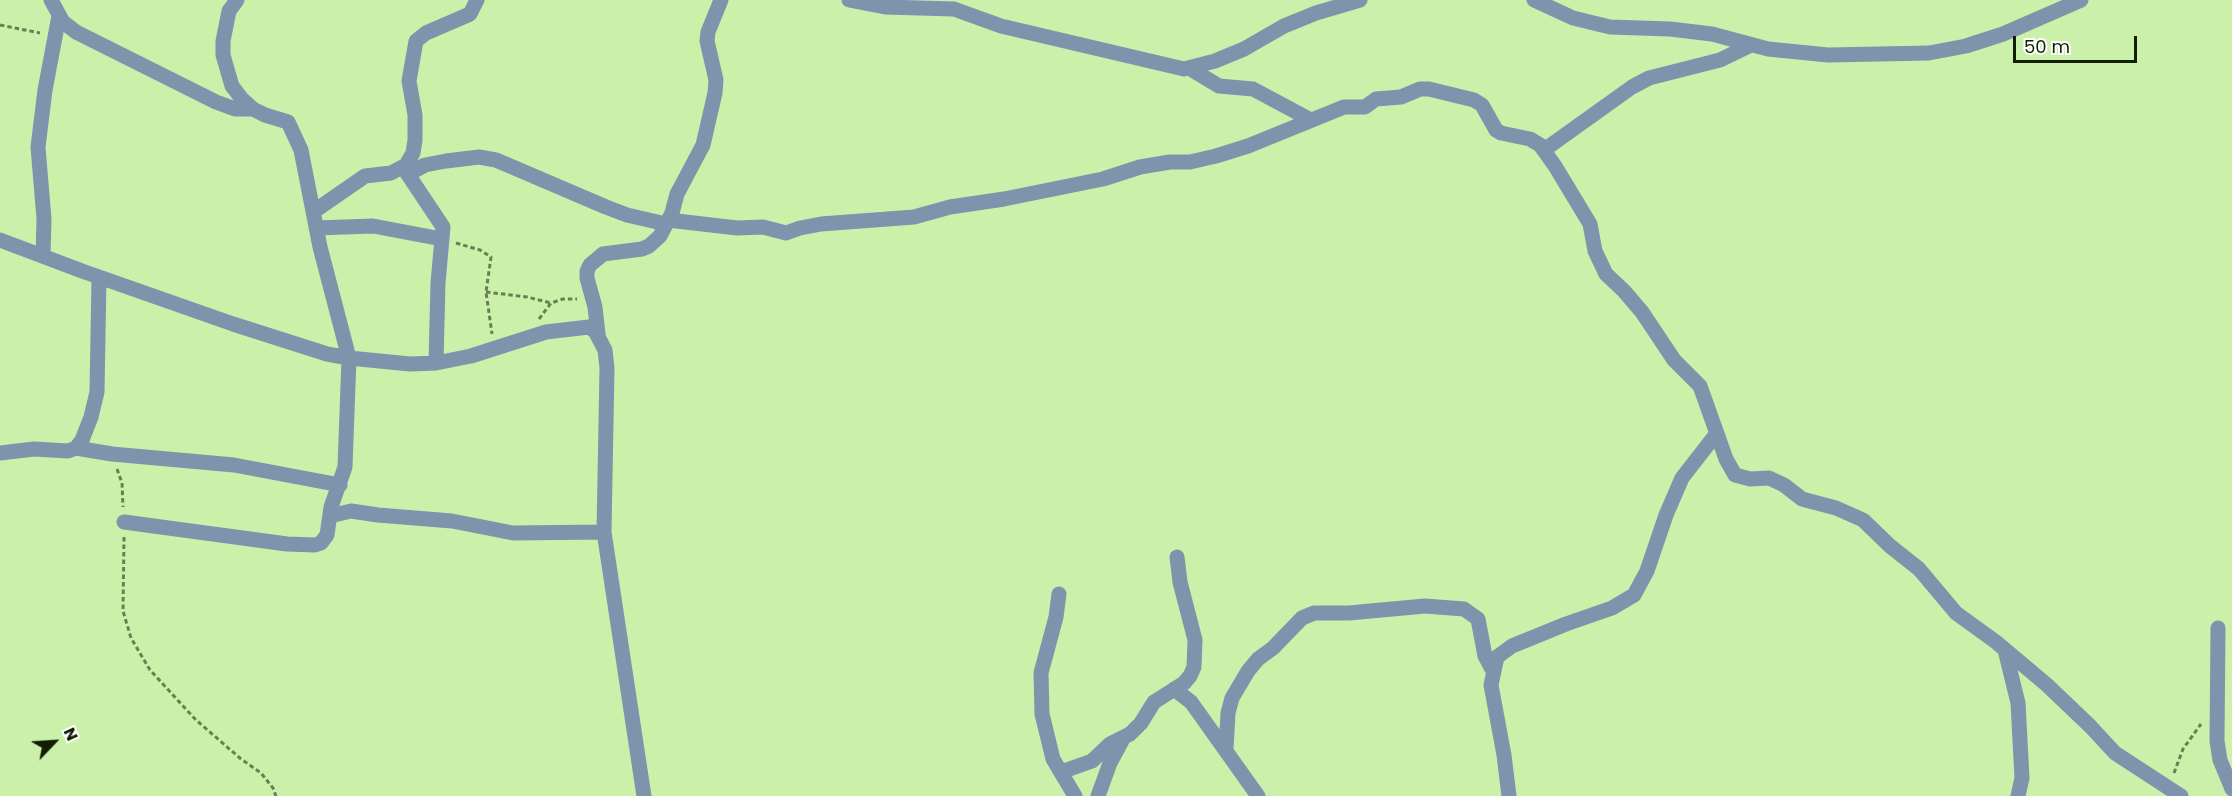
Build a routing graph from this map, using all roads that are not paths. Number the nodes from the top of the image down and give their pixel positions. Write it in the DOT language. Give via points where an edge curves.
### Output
graph roads {
  1 [pos="51,0"];
  2 [pos="237,0"];
  3 [pos="477,0"];
  4 [pos="721,0"];
  5 [pos="849,0"];
  6 [pos="1360,0"];
  7 [pos="1534,0"];
  8 [pos="2081,0"];
  9 [pos="950,4"];
  10 [pos="59,16"];
  11 [pos="1751,45"];
  12 [pos="1189,68"];
  13 [pos="253,109"];
  14 [pos="1311,120"];
  15 [pos="1544,150"];
  16 [pos="406,170"];
  17 [pos="313,212"];
  18 [pos="667,222"];
  19 [pos="316,228"];
  20 [pos="442,239"];
  21 [pos="0,240"];
  22 [pos="43,256"];
  23 [pos="99,278"];
  24 [pos="598,334"];
  25 [pos="348,358"];
  26 [pos="436,363"];
  27 [pos="1717,433"];
  28 [pos="76,448"];
  29 [pos="0,453"];
  30 [pos="338,488"];
  31 [pos="351,511"];
  32 [pos="330,516"];
  33 [pos="124,522"];
  34 [pos="604,532"];
  35 [pos="1177,557"];
  36 [pos="1059,594"];
  37 [pos="2218,628"];
  38 [pos="2005,650"];
  39 [pos="1493,671"];
  40 [pos="1174,689"];
  41 [pos="1124,737"];
  42 [pos="1226,749"];
  43 [pos="1061,772"];
  44 [pos="2232,789"];
  45 [pos="2176,793"];
  46 [pos="644,796"];
  47 [pos="1075,796"];
  48 [pos="1098,796"];
  49 [pos="1258,796"];
  50 [pos="1509,796"];
  51 [pos="2018,796"];
  1 -- 10 [label="street"];
  2 -- 13 [label="street" via="230,11 223,55 232,86"];
  3 -- 16 [label="street" via="470,14 416,41 409,81 415,140"];
  4 -- 18 [label="street" via="708,32 716,80 703,145"];
  5 -- 9 [label="street" via="885,7"];
  6 -- 12 [label="street" via="1316,13 1244,49"];
  7 -- 11 [label="street" via="1585,22 1610,27 1670,28"];
  8 -- 11 [label="street" via="2003,34 1929,53 1828,55"];
  9 -- 12 [label="street" via="1001,26"];
  10 -- 13 [label="street" via="76,32 216,102 235,109"];
  10 -- 22 [label="street" via="38,147"];
  11 -- 15 [label="street" via="1720,60 1649,78"];
  12 -- 14 [label="street" via="1220,86 1252,89"];
  13 -- 17 [label="street" via="288,122 301,150"];
  14 -- 15 [label="street" via="1344,107 1365,107 1376,99 1429,89 1479,102 1496,130 1530,140"];
  14 -- 18 [label="street" via="1216,156 1140,167 1103,179 914,217 821,224 786,233 763,227"];
  15 -- 27 [label="street" via="1590,224 1605,274 1642,312 1674,360 1700,386"];
  16 -- 17 [label="street" via="365,176"];
  16 -- 18 [label="street" via="466,158 496,160 627,215"];
  16 -- 20 [label="street" via="440,220"];
  17 -- 19 [label="street"];
  18 -- 24 [label="street" via="649,246 603,254 587,271"];
  19 -- 20 [label="street" via="373,226"];
  19 -- 25 [label="street"];
  20 -- 26 [label="street"];
  21 -- 22 [label="street"];
  22 -- 23 [label="street"];
  23 -- 25 [label="street"];
  23 -- 28 [label="street" via="97,392 87,432"];
  24 -- 26 [label="street" via="589,327 572,327 471,357"];
  24 -- 34 [label="street" via="607,368"];
  25 -- 26 [label="street"];
  25 -- 30 [label="street" via="345,467"];
  27 -- 38 [label="street" via="1735,475 1769,478 1802,499 1863,520 1919,569 1956,613"];
  27 -- 39 [label="street" via="1682,478 1634,595 1612,608 1512,646 1497,657"];
  28 -- 29 [label="street"];
  28 -- 30 [label="street" via="234,465"];
  30 -- 31 [label="street"];
  30 -- 32 [label="street"];
  31 -- 32 [label="street"];
  31 -- 34 [label="street" via="452,520 498,532"];
  32 -- 33 [label="street" via="327,535 315,545"];
  34 -- 46 [label="street"];
  35 -- 40 [label="street" via="1195,652 1190,676"];
  36 -- 43 [label="street" via="1041,674 1044,727"];
  37 -- 44 [label="street" via="2217,741"];
  38 -- 45 [label="street" via="2048,685 2115,753"];
  38 -- 51 [label="street" via="2018,703 2022,778"];
  39 -- 42 [label="street" via="1485,656 1478,619 1464,609 1425,606 1314,613 1302,618 1248,671 1232,698"];
  39 -- 50 [label="street" via="1491,685"];
  40 -- 41 [label="street" via="1154,702 1141,723"];
  40 -- 42 [label="street" via="1191,702"];
  41 -- 43 [label="street" via="1092,761"];
  41 -- 48 [label="street"];
  42 -- 49 [label="street"];
  43 -- 47 [label="street"];
}
